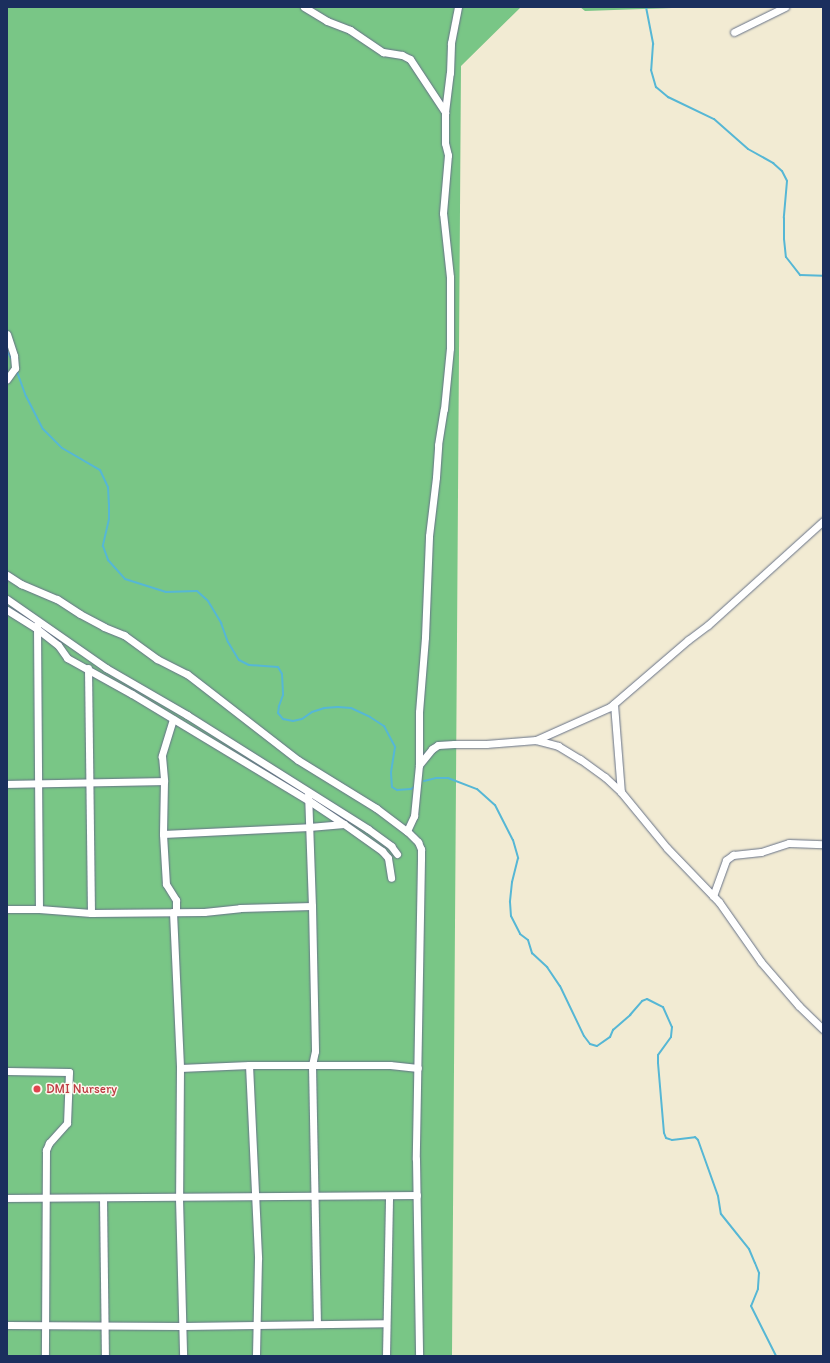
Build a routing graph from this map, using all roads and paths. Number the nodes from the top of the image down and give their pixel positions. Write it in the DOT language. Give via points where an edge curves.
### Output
graph roads {
  1 [pos="304,7"];
  2 [pos="785,7"];
  3 [pos="459,8"];
  4 [pos="734,32"];
  5 [pos="445,112"];
  6 [pos="7,334"];
  7 [pos="7,379"];
  8 [pos="823,521"];
  9 [pos="7,576"];
  10 [pos="7,599"];
  11 [pos="7,610"];
  12 [pos="22,610"];
  13 [pos="18,617"];
  14 [pos="38,619"];
  15 [pos="36,628"];
  16 [pos="88,668"];
  17 [pos="135,685"];
  18 [pos="132,694"];
  19 [pos="614,704"];
  20 [pos="173,719"];
  21 [pos="536,740"];
  22 [pos="419,764"];
  23 [pos="164,781"];
  24 [pos="89,782"];
  25 [pos="7,784"];
  26 [pos="39,784"];
  27 [pos="621,792"];
  28 [pos="308,796"];
  29 [pos="344,824"];
  30 [pos="309,827"];
  31 [pos="407,831"];
  32 [pos="162,834"];
  33 [pos="823,844"];
  34 [pos="397,854"];
  35 [pos="390,878"];
  36 [pos="713,896"];
  37 [pos="312,906"];
  38 [pos="7,909"];
  39 [pos="39,909"];
  40 [pos="175,912"];
  41 [pos="91,913"];
  42 [pos="823,1029"];
  43 [pos="249,1065"];
  44 [pos="312,1065"];
  45 [pos="180,1068"];
  46 [pos="418,1068"];
  47 [pos="7,1071"];
  48 [pos="417,1195"];
  49 [pos="254,1196"];
  50 [pos="314,1196"];
  51 [pos="389,1196"];
  52 [pos="7,1198"];
  53 [pos="46,1198"];
  54 [pos="103,1198"];
  55 [pos="179,1198"];
  56 [pos="386,1323"];
  57 [pos="45,1324"];
  58 [pos="258,1324"];
  59 [pos="317,1324"];
  60 [pos="7,1325"];
  61 [pos="104,1325"];
  62 [pos="184,1326"];
  63 [pos="45,1356"];
  64 [pos="105,1356"];
  65 [pos="183,1356"];
  66 [pos="256,1356"];
  67 [pos="386,1356"];
  68 [pos="419,1356"];
  1 -- 5 [label="street" via="327,21 350,30 383,52 410,59"];
  2 -- 4 [label="street"];
  3 -- 5 [label="street" via="451,43"];
  5 -- 22 [label="street" via="445,143 448,155 443,214 450,278 450,348 429,536 419,712"];
  6 -- 7 [label="street" via="15,368"];
  8 -- 19 [label="street" via="708,625"];
  9 -- 31 [label="street" via="124,635 158,659 188,674 298,760 376,808"];
  10 -- 12 [label="street"];
  11 -- 13 [label="street"];
  12 -- 13 [label="street"];
  12 -- 14 [label="street"];
  13 -- 15 [label="street"];
  14 -- 15 [label="street"];
  14 -- 17 [label="street" via="106,668"];
  15 -- 16 [label="street" via="58,645 67,658"];
  15 -- 26 [label="street"];
  16 -- 18 [label="street"];
  16 -- 24 [label="street"];
  17 -- 18 [label="street"];
  17 -- 28 [label="street" via="187,715"];
  18 -- 20 [label="street"];
  19 -- 21 [label="street"];
  19 -- 27 [label="street"];
  20 -- 23 [label="street" via="162,756"];
  20 -- 28 [label="street"];
  21 -- 22 [label="street" via="438,746 432,748"];
  21 -- 27 [label="street" via="558,746 580,759"];
  22 -- 31 [label="street" via="414,816"];
  23 -- 24 [label="street"];
  23 -- 32 [label="street"];
  24 -- 26 [label="street"];
  24 -- 41 [label="street"];
  25 -- 26 [label="street"];
  26 -- 39 [label="street"];
  27 -- 36 [label="street" via="667,848"];
  28 -- 29 [label="street"];
  28 -- 30 [label="street"];
  28 -- 34 [label="street" via="368,829 391,846"];
  29 -- 30 [label="street"];
  29 -- 35 [label="street" via="388,858"];
  30 -- 32 [label="street"];
  30 -- 37 [label="street"];
  31 -- 46 [label="street" via="418,842 421,850"];
  32 -- 40 [label="street" via="166,884 176,900"];
  33 -- 36 [label="street" via="789,843 761,852 733,855 726,860"];
  36 -- 42 [label="street" via="761,962"];
  37 -- 40 [label="street"];
  37 -- 44 [label="street" via="315,1051"];
  38 -- 39 [label="street"];
  39 -- 41 [label="street"];
  40 -- 41 [label="street"];
  40 -- 45 [label="street"];
  43 -- 44 [label="street"];
  43 -- 45 [label="street"];
  43 -- 49 [label="street"];
  44 -- 46 [label="street" via="390,1065"];
  44 -- 50 [label="street"];
  45 -- 55 [label="street"];
  46 -- 48 [label="street"];
  47 -- 53 [label="street" via="69,1072 67,1123 47,1147"];
  48 -- 51 [label="street"];
  48 -- 68 [label="street"];
  49 -- 50 [label="street"];
  49 -- 55 [label="street"];
  49 -- 58 [label="street" via="258,1259"];
  50 -- 51 [label="street"];
  50 -- 59 [label="street"];
  51 -- 56 [label="street"];
  52 -- 53 [label="street"];
  53 -- 54 [label="street"];
  53 -- 57 [label="street"];
  54 -- 55 [label="street"];
  54 -- 61 [label="street"];
  55 -- 62 [label="street"];
  56 -- 59 [label="street"];
  56 -- 67 [label="street"];
  57 -- 60 [label="street"];
  57 -- 61 [label="street"];
  57 -- 63 [label="street"];
  58 -- 59 [label="street"];
  58 -- 62 [label="street"];
  58 -- 66 [label="street"];
  61 -- 62 [label="street"];
  61 -- 64 [label="street"];
  62 -- 65 [label="street"];
}
